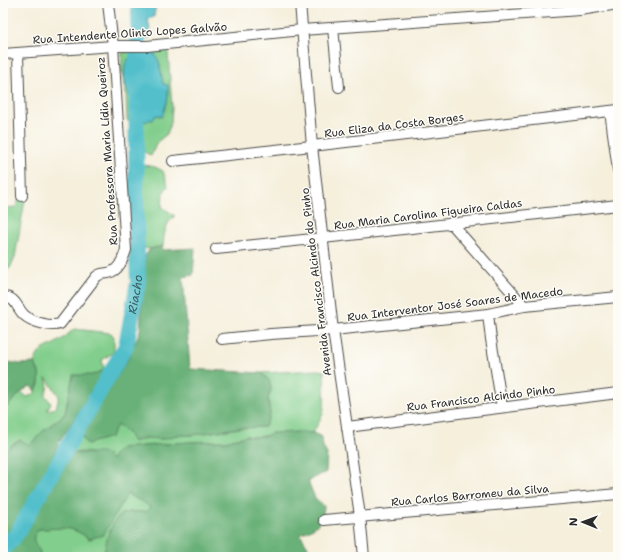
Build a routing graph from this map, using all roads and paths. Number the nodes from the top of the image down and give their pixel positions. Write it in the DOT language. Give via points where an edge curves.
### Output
graph roads {
  1 [pos="108,3"];
  2 [pos="300,3"];
  3 [pos="618,4"];
  4 [pos="333,28"];
  5 [pos="302,30"];
  6 [pos="113,46"];
  7 [pos="18,53"];
  8 [pos="3,54"];
  9 [pos="340,87"];
  10 [pos="614,111"];
  11 [pos="312,146"];
  12 [pos="173,161"];
  13 [pos="618,170"];
  14 [pos="22,196"];
  15 [pos="618,205"];
  16 [pos="451,223"];
  17 [pos="323,238"];
  18 [pos="216,248"];
  19 [pos="3,296"];
  20 [pos="618,297"];
  21 [pos="524,306"];
  22 [pos="488,314"];
  23 [pos="333,330"];
  24 [pos="222,339"];
  25 [pos="618,393"];
  26 [pos="502,407"];
  27 [pos="347,427"];
  28 [pos="618,494"];
  29 [pos="360,516"];
  30 [pos="324,520"];
  31 [pos="364,557"];
  1 -- 6 [label="street, Rua Professora Maria Lídia Queiroz"];
  2 -- 5 [label="street, Avenida Francisco Alcindo do Pinho"];
  3 -- 4 [label="street, Rua Intendente Olinto Lopes Galvão" via="580,10"];
  4 -- 5 [label="street, Rua Intendente Olinto Lopes Galvão"];
  4 -- 9 [label="street"];
  5 -- 6 [label="street, Rua Intendente Olinto Lopes Galvão" via="147,46"];
  5 -- 11 [label="street, Avenida Francisco Alcindo do Pinho"];
  6 -- 7 [label="street, Rua Intendente Olinto Lopes Galvão"];
  6 -- 19 [label="street, Rua Professora Maria Lídia Queiroz" via="126,250 121,263 112,272 99,274 60,324 52,325 29,318 22,313 14,300"];
  7 -- 8 [label="street, Rua Intendente Olinto Lopes Galvão"];
  7 -- 14 [label="street"];
  10 -- 11 [label="street, Rua Eliza da Costa Borges"];
  10 -- 13 [label="street"];
  11 -- 12 [label="street, Rua Eliza da Costa Borges"];
  11 -- 17 [label="street, Avenida Francisco Alcindo do Pinho"];
  15 -- 16 [label="street, Rua Maria Carolina Figueira Caldas"];
  16 -- 17 [label="street, Rua Maria Carolina Figueira Caldas"];
  16 -- 21 [label="street"];
  17 -- 18 [label="street, Rua Maria Carolina Figueira Caldas"];
  17 -- 23 [label="street, Avenida Francisco Alcindo do Pinho"];
  20 -- 21 [label="street, Rua Interventor José Soares de Macedo"];
  21 -- 22 [label="street, Rua Interventor José Soares de Macedo"];
  22 -- 23 [label="street, Rua Interventor José Soares de Macedo"];
  22 -- 26 [label="street"];
  23 -- 24 [label="street, Rua Interventor José Soares de Macedo"];
  23 -- 27 [label="street, Avenida Francisco Alcindo do Pinho"];
  25 -- 26 [label="street, Rua Francisco Alcindo Pinho"];
  26 -- 27 [label="street, Rua Francisco Alcindo Pinho"];
  27 -- 29 [label="street, Avenida Francisco Alcindo do Pinho"];
  28 -- 29 [label="street, Rua Carlos Barromeu da Silva"];
  29 -- 30 [label="street, Rua Carlos Barromeu da Silva"];
  29 -- 31 [label="street, Avenida Francisco Alcindo do Pinho"];
}
